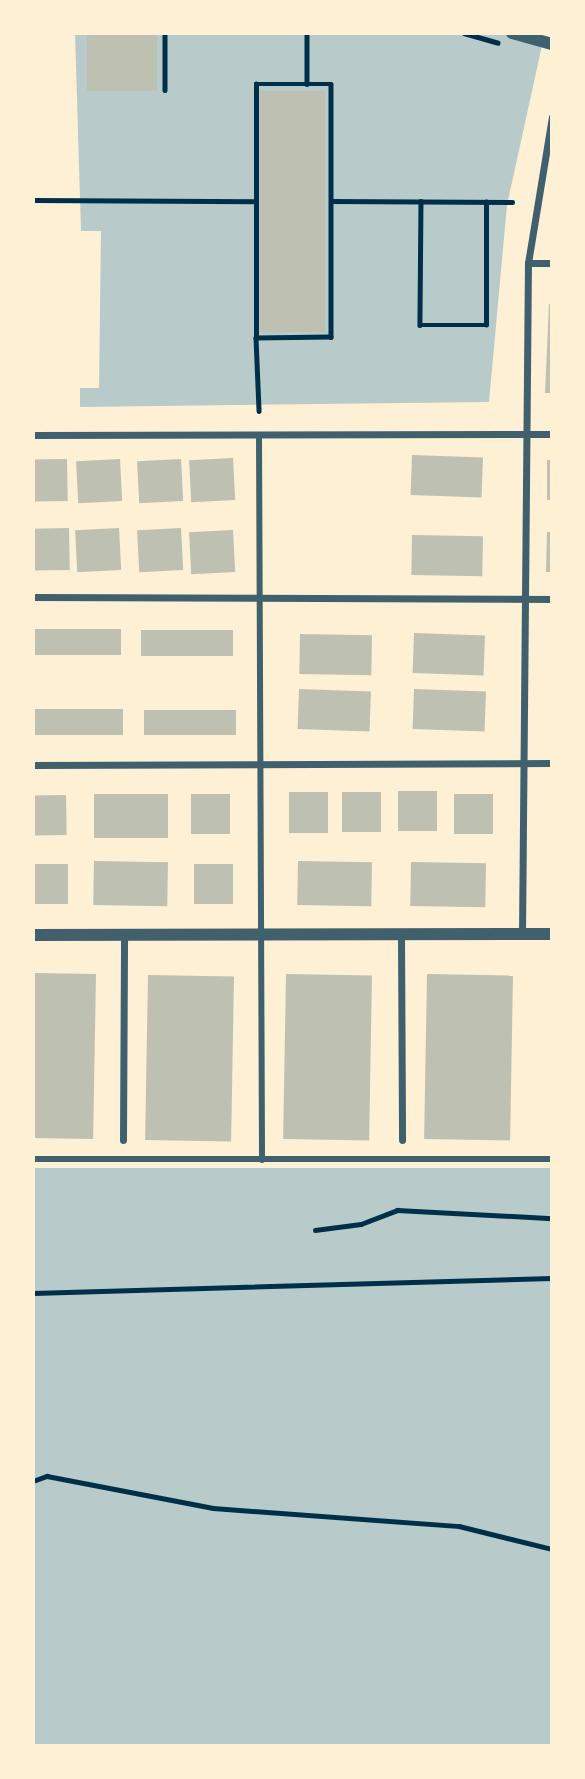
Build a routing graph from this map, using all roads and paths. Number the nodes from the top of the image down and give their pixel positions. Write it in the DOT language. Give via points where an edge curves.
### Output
graph roads {
  1 [pos="165,33"];
  2 [pos="307,33"];
  3 [pos="513,33"];
  4 [pos="552,44"];
  5 [pos="307,84"];
  6 [pos="165,90"];
  7 [pos="552,117"];
  8 [pos="550,127"];
  9 [pos="33,201"];
  10 [pos="256,201"];
  11 [pos="331,201"];
  12 [pos="421,201"];
  13 [pos="486,202"];
  14 [pos="512,202"];
  15 [pos="528,263"];
  16 [pos="552,263"];
  17 [pos="256,338"];
  18 [pos="258,411"];
  19 [pos="523,434"];
  20 [pos="552,434"];
  21 [pos="33,435"];
  22 [pos="259,435"];
  23 [pos="33,597"];
  24 [pos="261,597"];
  25 [pos="523,599"];
  26 [pos="552,599"];
  27 [pos="523,763"];
  28 [pos="552,763"];
  29 [pos="33,765"];
  30 [pos="260,766"];
  31 [pos="552,934"];
  32 [pos="33,935"];
  33 [pos="522,935"];
  34 [pos="124,936"];
  35 [pos="401,936"];
  36 [pos="261,937"];
  37 [pos="123,1140"];
  38 [pos="402,1140"];
  39 [pos="33,1159"];
  40 [pos="552,1159"];
  41 [pos="262,1160"];
  42 [pos="552,1218"];
  43 [pos="315,1230"];
  44 [pos="552,1278"];
  45 [pos="33,1293"];
  46 [pos="33,1480"];
  47 [pos="552,1549"];
  1 -- 6 [label="path"];
  2 -- 5 [label="path"];
  3 -- 4 [label="street"];
  5 -- 10 [label="path" via="256,84"];
  5 -- 11 [label="path" via="331,84"];
  7 -- 8 [label="street"];
  8 -- 15 [label="street"];
  9 -- 10 [label="path"];
  10 -- 17 [label="path"];
  11 -- 12 [label="path"];
  11 -- 17 [label="path" via="331,337"];
  12 -- 13 [label="path"];
  12 -- 13 [label="path" via="420,325 486,325"];
  13 -- 14 [label="path"];
  15 -- 16 [label="street"];
  15 -- 19 [label="street"];
  17 -- 18 [label="path"];
  19 -- 20 [label="street"];
  19 -- 22 [label="street"];
  19 -- 25 [label="street"];
  21 -- 22 [label="street"];
  22 -- 24 [label="street"];
  23 -- 24 [label="street"];
  24 -- 25 [label="street"];
  24 -- 30 [label="street"];
  25 -- 26 [label="street"];
  25 -- 27 [label="street"];
  27 -- 28 [label="street"];
  27 -- 30 [label="street"];
  27 -- 33 [label="street"];
  29 -- 30 [label="street"];
  30 -- 36 [label="street"];
  31 -- 33 [label="street"];
  32 -- 34 [label="street"];
  33 -- 35 [label="street"];
  34 -- 36 [label="street"];
  34 -- 37 [label="street"];
  35 -- 36 [label="street"];
  35 -- 38 [label="street"];
  36 -- 41 [label="street"];
  39 -- 41 [label="street"];
  40 -- 41 [label="street"];
  42 -- 43 [label="path" via="397,1210 361,1224"];
  44 -- 45 [label="path"];
  46 -- 47 [label="path" via="47,1476 213,1508 459,1527"];
}
